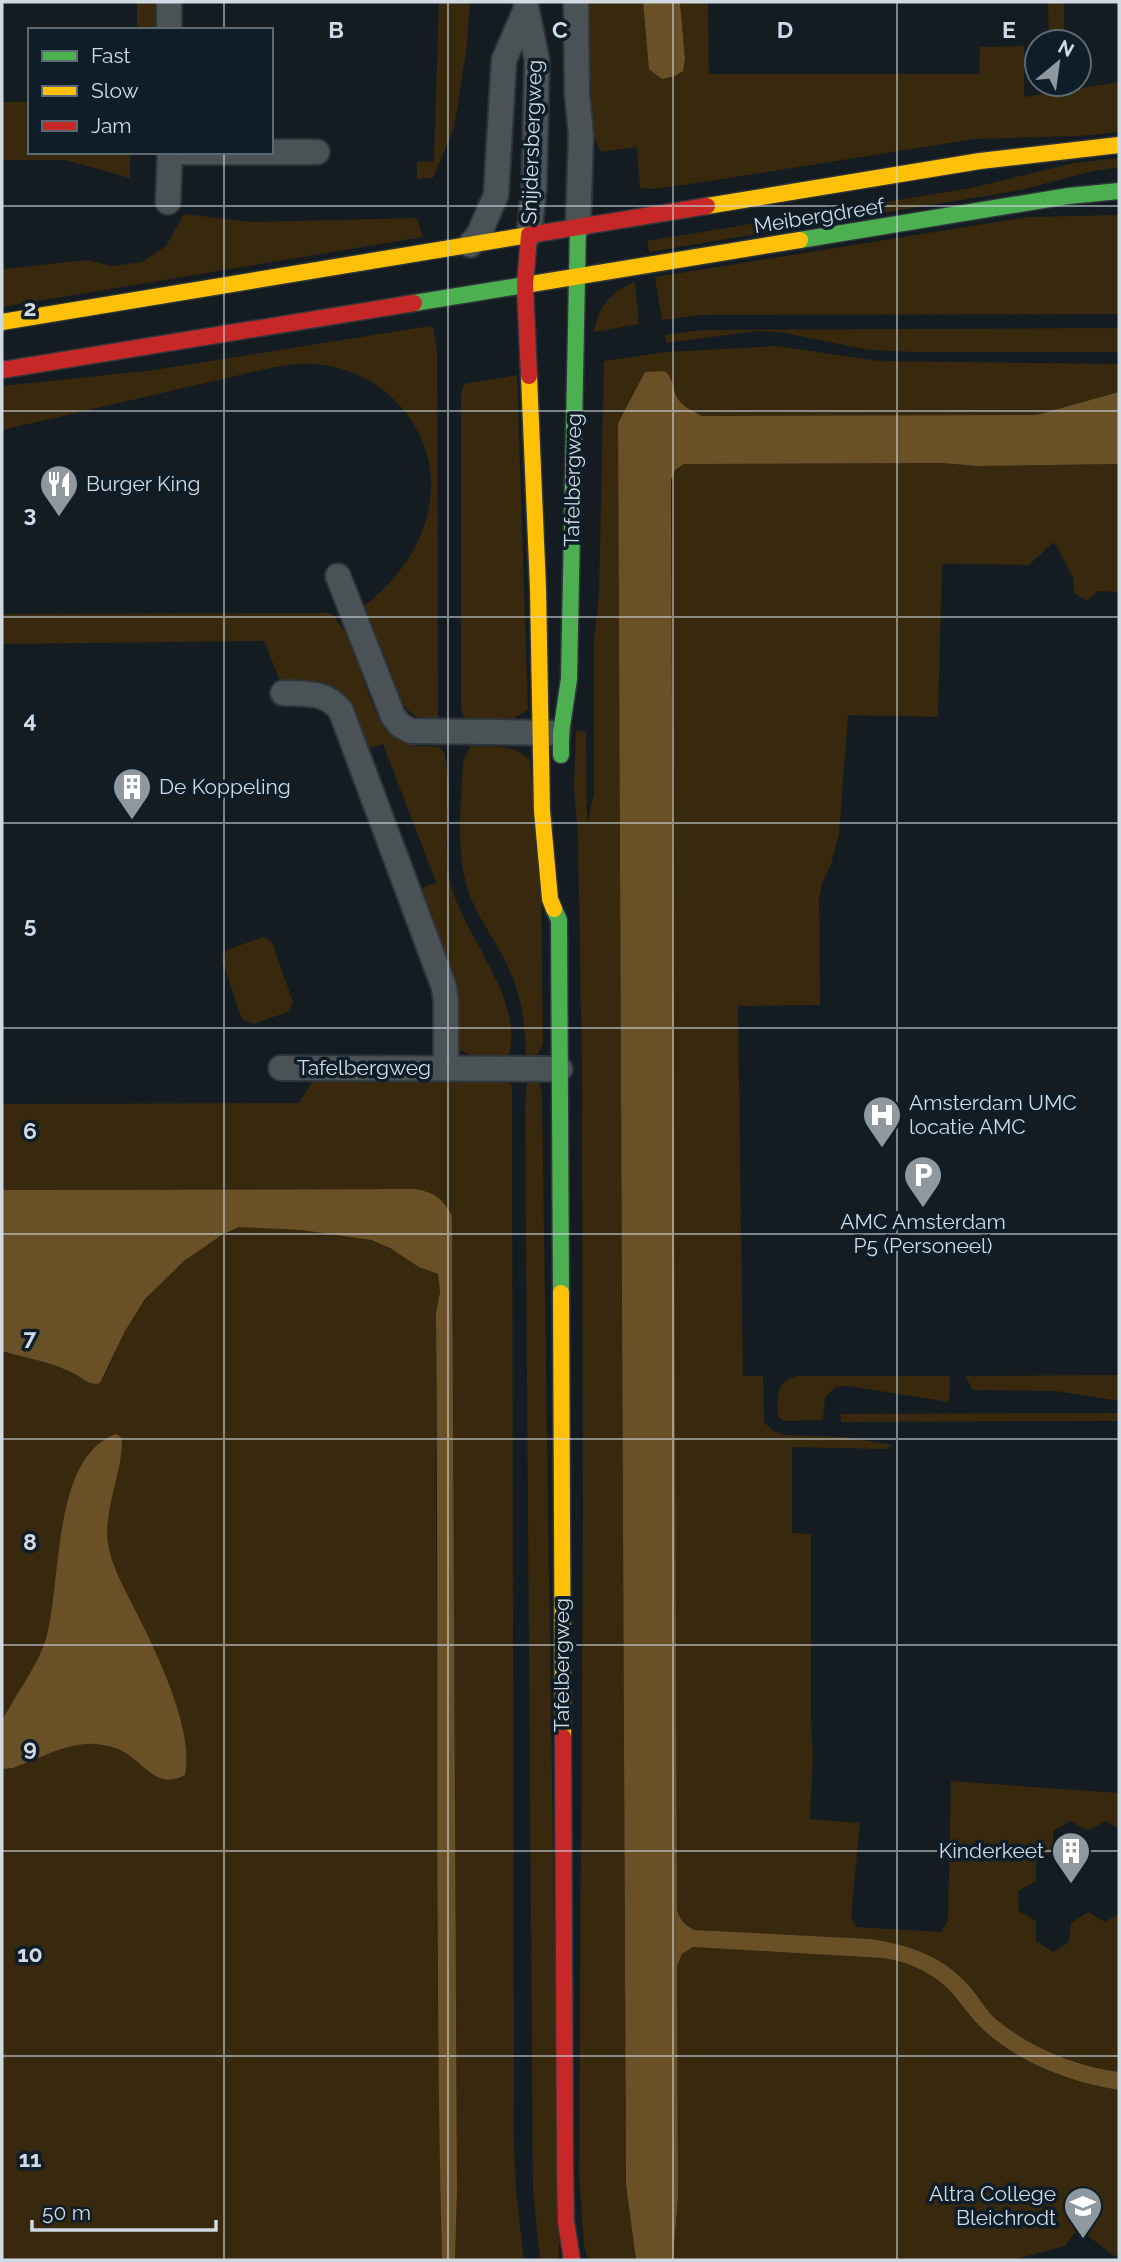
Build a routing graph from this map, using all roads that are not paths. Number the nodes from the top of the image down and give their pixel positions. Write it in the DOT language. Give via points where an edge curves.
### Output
graph roads {
  1 [pos="169,2"];
  2 [pos="576,2"];
  3 [pos="526,5"];
  4 [pos="169,28"];
  5 [pos="1119,145"];
  6 [pos="273,152"];
  7 [pos="317,152"];
  8 [pos="170,154"];
  9 [pos="1119,191"];
  10 [pos="168,202"];
  11 [pos="578,227"];
  12 [pos="529,235"];
  13 [pos="470,245"];
  14 [pos="575,277"];
  15 [pos="525,285"];
  16 [pos="2,322"];
  17 [pos="2,370"];
  18 [pos="338,576"];
  19 [pos="283,694"];
  20 [pos="552,733"];
  21 [pos="561,769"];
  22 [pos="566,889"];
  23 [pos="559,920"];
  24 [pos="281,1068"];
  25 [pos="446,1068"];
  26 [pos="560,1069"];
  27 [pos="572,2260"];
  1 -- 4 [label="street"];
  2 -- 11 [label="street, Snijdersbergweg" via="581,136"];
  3 -- 12 [label="street, Snijdersbergweg" via="537,60"];
  3 -- 13 [label="street, Snijdersbergweg" via="504,60 496,195"];
  5 -- 11 [label="main road, Meibergdreef" via="980,161"];
  6 -- 7 [label="street"];
  8 -- 10 [label="street"];
  9 -- 14 [label="main road, Meibergdreef"];
  11 -- 12 [label="main road, Meibergdreef"];
  11 -- 14 [label="main road, Tafelbergweg"];
  12 -- 13 [label="main road, Meibergdreef"];
  12 -- 15 [label="main road, Tafelbergweg"];
  13 -- 16 [label="main road, Meibergdreef"];
  14 -- 15 [label="main road, Meibergdreef"];
  14 -- 20 [label="main road, Tafelbergweg" via="569,679"];
  15 -- 17 [label="main road, Meibergdreef"];
  15 -- 20 [label="main road, Tafelbergweg"];
  18 -- 20 [label="street" via="400,725 411,731"];
  19 -- 25 [label="street, Tafelbergweg" via="320,695 341,711 444,987"];
  20 -- 21 [label="main road, Tafelbergweg"];
  20 -- 23 [label="main road, Tafelbergweg" via="542,811 550,899"];
  22 -- 23 [label="main road, Tafelbergweg"];
  23 -- 26 [label="main road, Tafelbergweg"];
  24 -- 25 [label="street, Tafelbergweg"];
  25 -- 26 [label="street, Tafelbergweg"];
  26 -- 27 [label="main road, Tafelbergweg" via="565,2170"];
}
